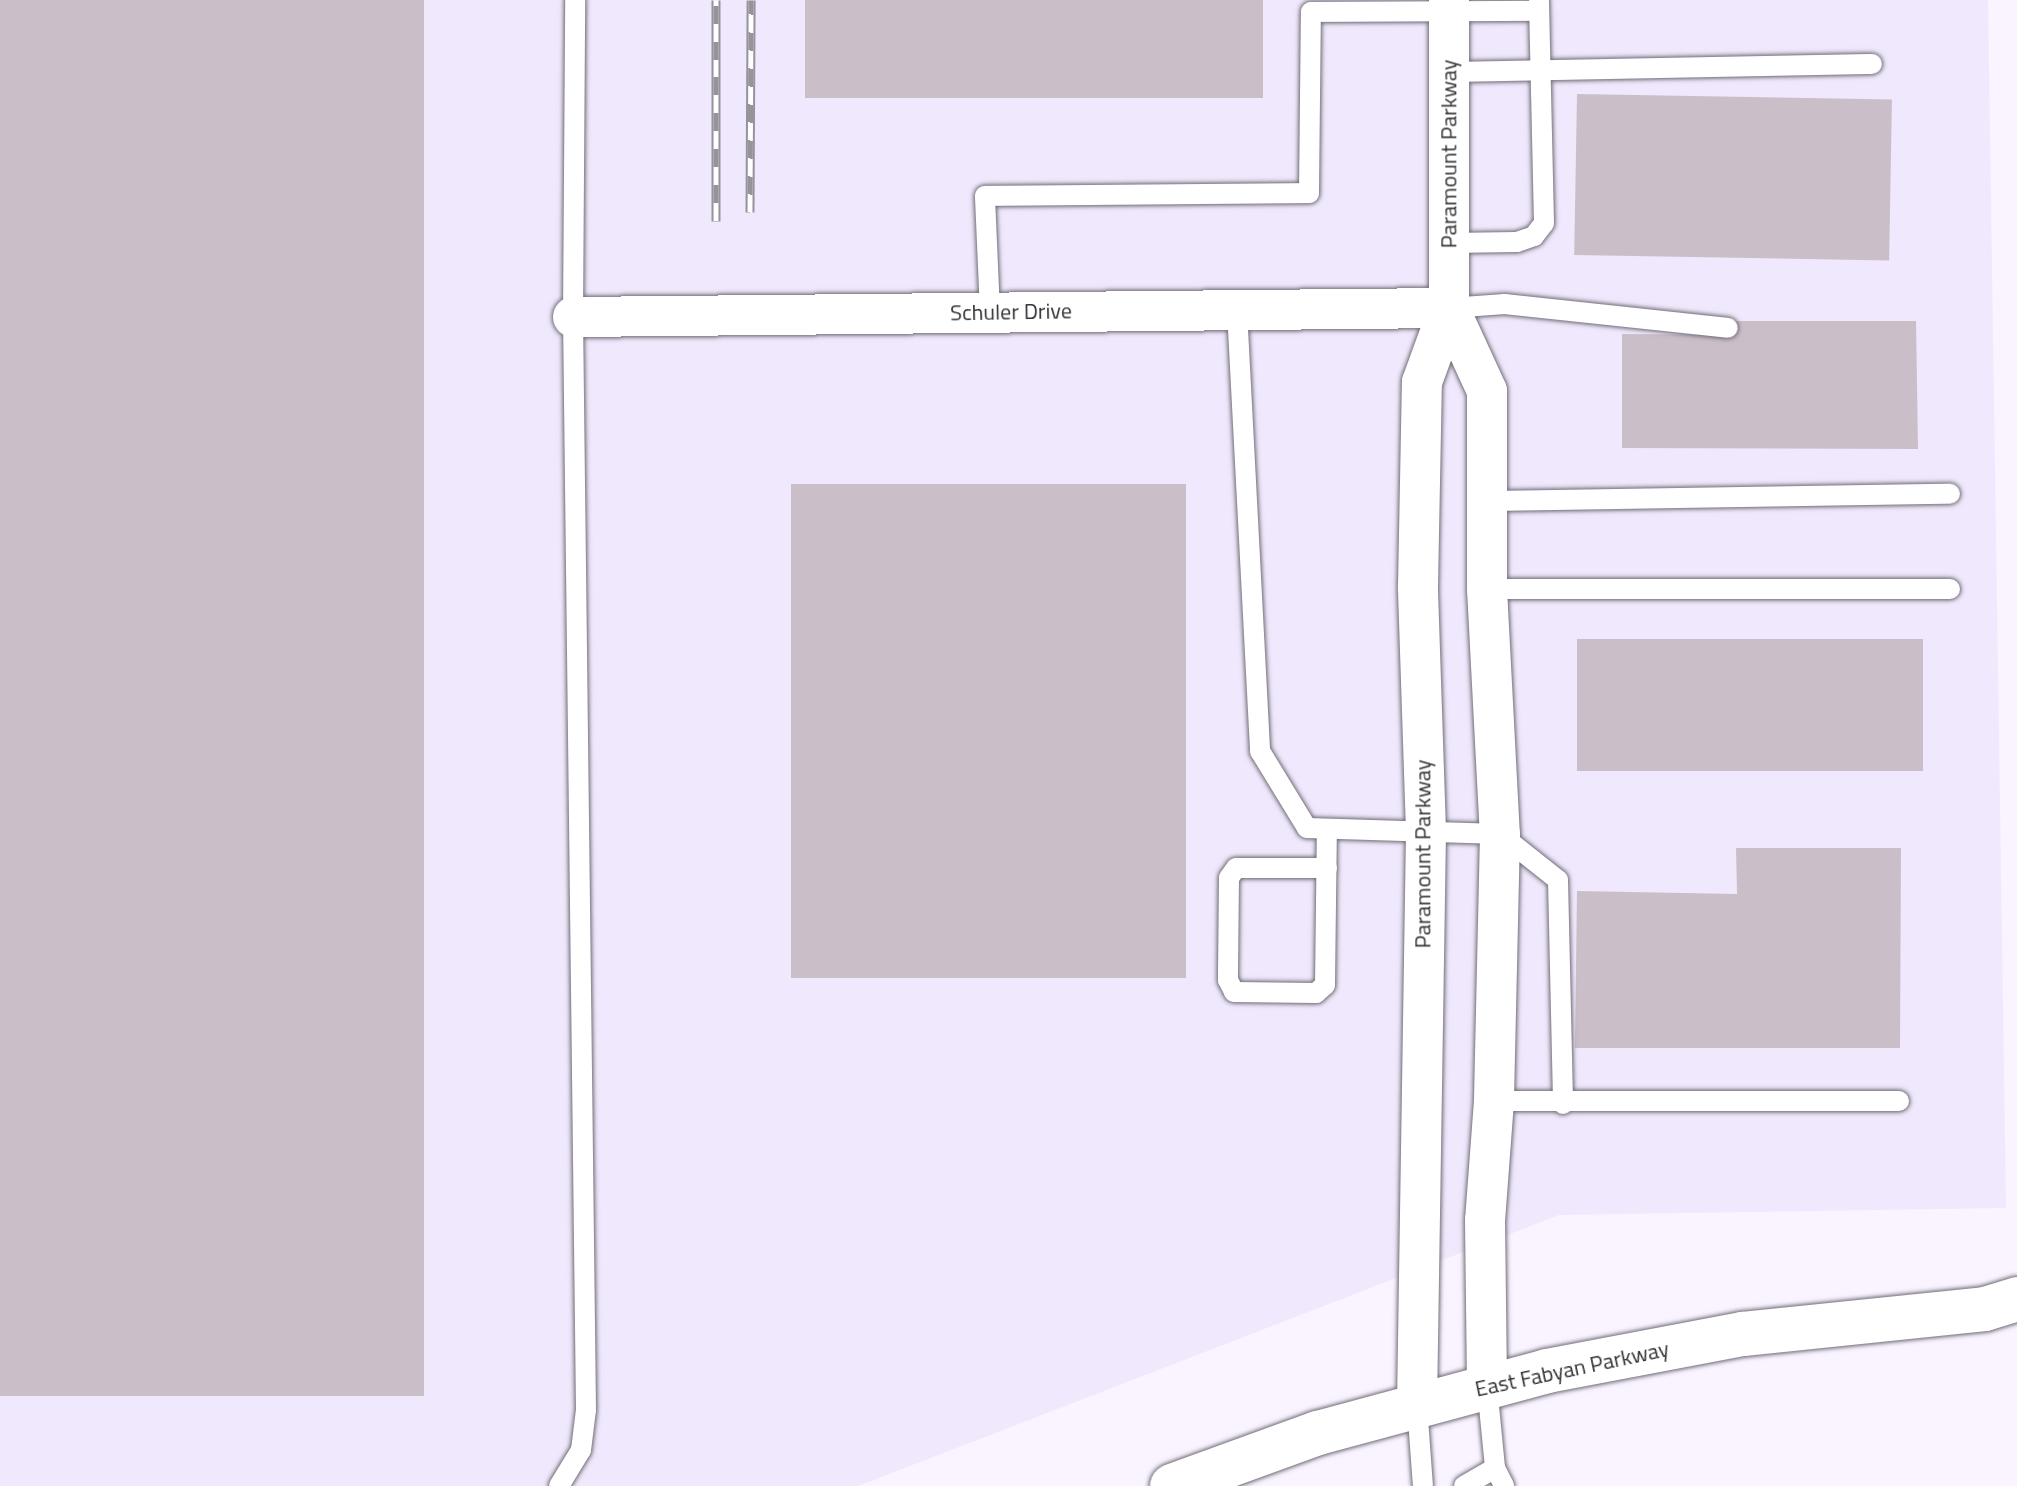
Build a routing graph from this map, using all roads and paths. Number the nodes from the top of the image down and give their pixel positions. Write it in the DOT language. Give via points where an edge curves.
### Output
graph roads {
  1 [pos="575,0"];
  2 [pos="1449,5"];
  3 [pos="1539,6"];
  4 [pos="1872,64"];
  5 [pos="1540,70"];
  6 [pos="1449,72"];
  7 [pos="1449,243"];
  8 [pos="1449,308"];
  9 [pos="1237,310"];
  10 [pos="990,312"];
  11 [pos="573,317"];
  12 [pos="1728,328"];
  13 [pos="1950,494"];
  14 [pos="1486,501"];
  15 [pos="1487,589"];
  16 [pos="1950,589"];
  17 [pos="1327,830"];
  18 [pos="1426,832"];
  19 [pos="1500,834"];
  20 [pos="1327,868"];
  21 [pos="1494,1101"];
  22 [pos="1899,1101"];
  23 [pos="1563,1104"];
  24 [pos="2006,1308"];
  25 [pos="1487,1386"];
  26 [pos="1417,1405"];
  27 [pos="1500,1477"];
  28 [pos="559,1486"];
  29 [pos="1172,1486"];
  30 [pos="1423,1486"];
  31 [pos="1464,1486"];
  1 -- 11 [label="lane"];
  2 -- 3 [label="lane"];
  2 -- 6 [label="street, Paramount Parkway"];
  2 -- 10 [label="lane" via="1311,12 1309,193 985,196"];
  3 -- 5 [label="lane"];
  4 -- 5 [label="lane"];
  5 -- 6 [label="lane"];
  5 -- 7 [label="lane" via="1544,223 1534,236 1517,242"];
  6 -- 7 [label="street, Paramount Parkway"];
  7 -- 8 [label="street, Paramount Parkway"];
  8 -- 9 [label="street, Schuler Drive"];
  8 -- 12 [label="lane" via="1520,305"];
  8 -- 14 [label="street, Paramount Parkway" via="1487,391"];
  8 -- 18 [label="street, Paramount Parkway" via="1422,382 1418,586"];
  9 -- 10 [label="street, Schuler Drive"];
  9 -- 17 [label="lane" via="1260,751 1307,828"];
  10 -- 11 [label="street, Schuler Drive"];
  11 -- 28 [label="lane" via="586,1410 581,1450"];
  13 -- 14 [label="lane"];
  14 -- 15 [label="street, Paramount Parkway"];
  15 -- 16 [label="lane"];
  15 -- 19 [label="street, Paramount Parkway"];
  17 -- 18 [label="lane"];
  17 -- 20 [label="lane"];
  18 -- 19 [label="lane"];
  18 -- 26 [label="street, Paramount Parkway"];
  19 -- 21 [label="street, Paramount Parkway"];
  19 -- 23 [label="lane" via="1558,880"];
  20 -- 20 [label="lane" via="1325,985 1316,993 1234,992 1228,980 1229,878 1236,868"];
  21 -- 23 [label="lane"];
  21 -- 25 [label="street, Paramount Parkway" via="1485,1220"];
  22 -- 23 [label="lane"];
  24 -- 25 [label="main road, East Fabyan Parkway" via="1743,1334"];
  25 -- 26 [label="main road, East Fabyan Parkway"];
  25 -- 27 [label="lane"];
  26 -- 29 [label="main road, East Fabyan Parkway"];
  26 -- 30 [label="lane"];
  27 -- 31 [label="lane"];
}
